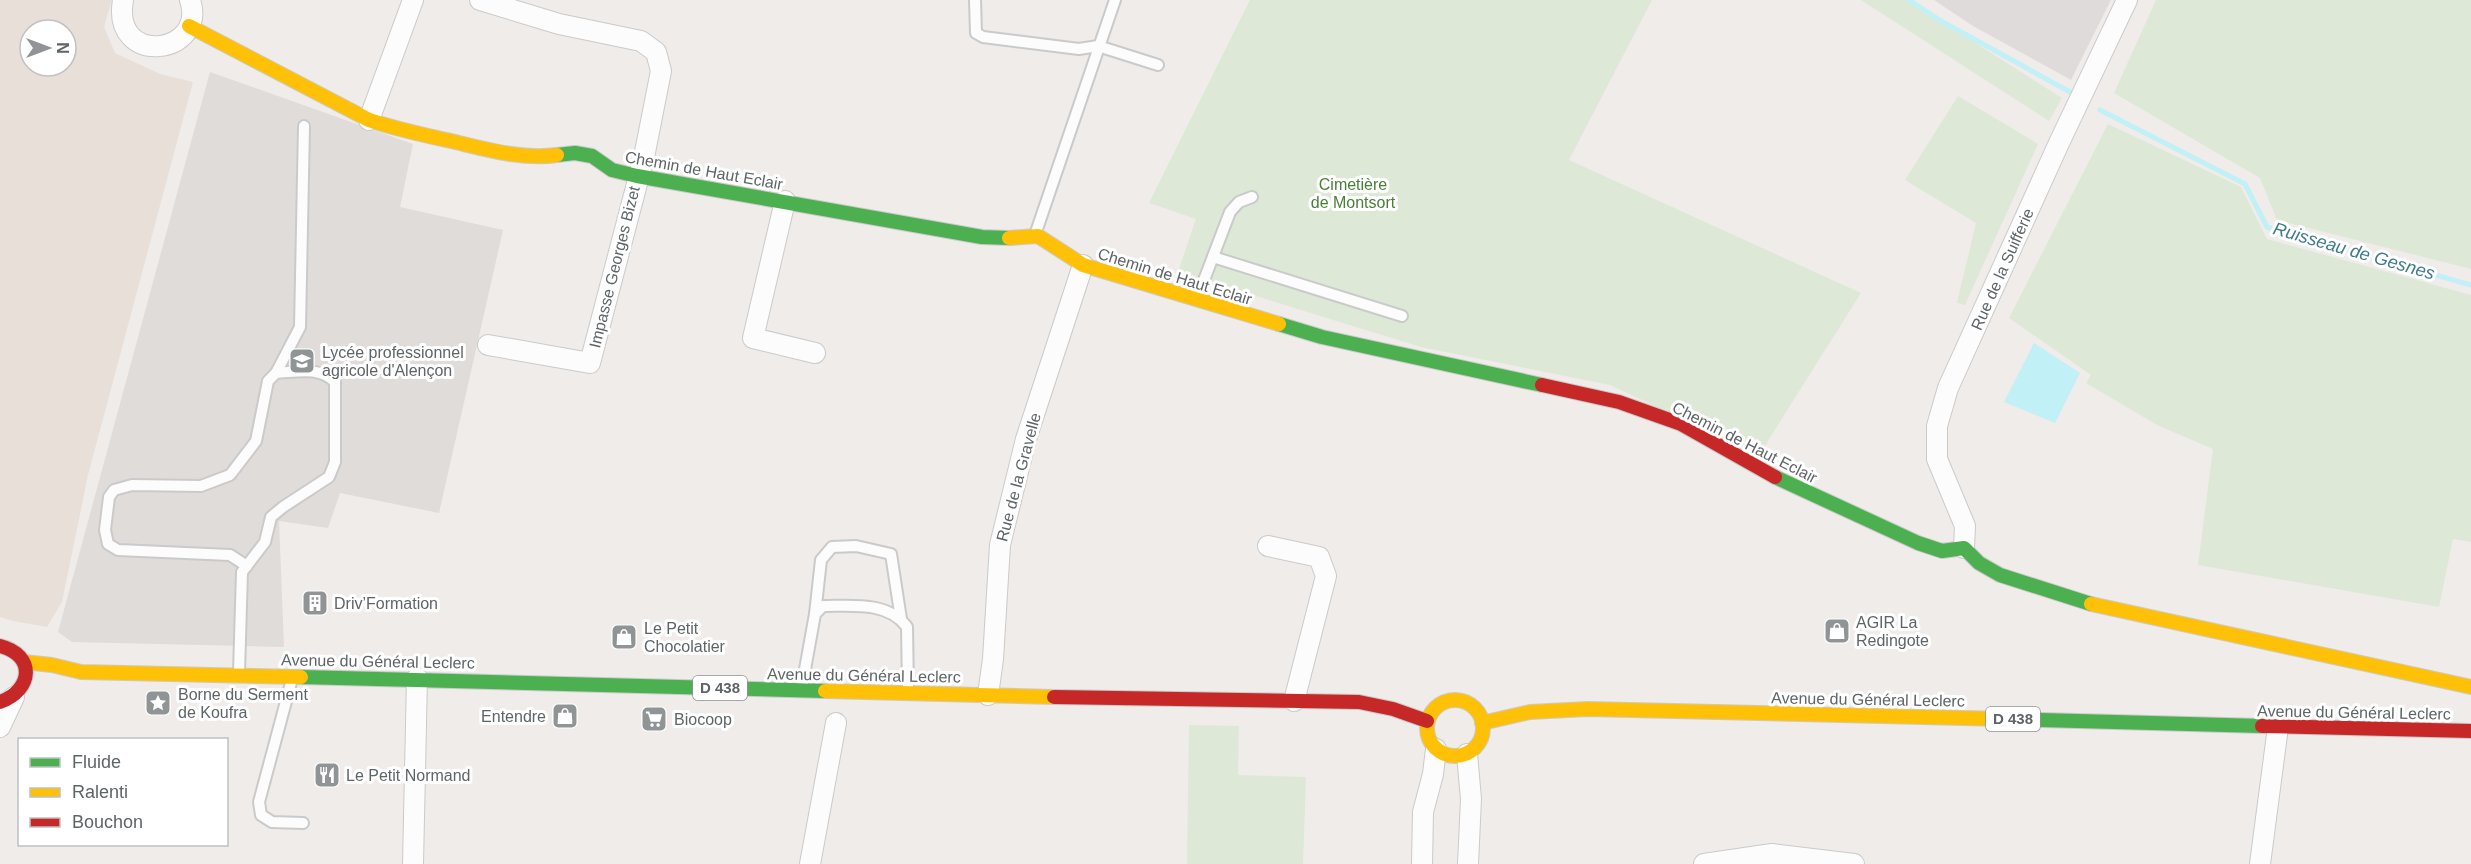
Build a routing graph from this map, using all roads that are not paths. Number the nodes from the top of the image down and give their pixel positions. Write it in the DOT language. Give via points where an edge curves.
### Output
graph roads {
  1 [pos="123,0"];
  2 [pos="190,0"];
  3 [pos="413,0"];
  4 [pos="480,0"];
  5 [pos="975,0"];
  6 [pos="1115,0"];
  7 [pos="2127,0"];
  8 [pos="189,26"];
  9 [pos="1098,46"];
  10 [pos="1158,65"];
  11 [pos="369,120"];
  12 [pos="304,126"];
  13 [pos="638,176"];
  14 [pos="1252,197"];
  15 [pos="785,201"];
  16 [pos="1035,235"];
  17 [pos="1213,257"];
  18 [pos="1083,265"];
  19 [pos="1199,300"];
  20 [pos="1402,316"];
  21 [pos="488,345"];
  22 [pos="815,353"];
  23 [pos="276,373"];
  24 [pos="1268,546"];
  25 [pos="1964,548"];
  26 [pos="247,566"];
  27 [pos="815,614"];
  28 [pos="901,619"];
  29 [pos="0,646"];
  30 [pos="24,662"];
  31 [pos="81,672"];
  32 [pos="239,675"];
  33 [pos="293,676"];
  34 [pos="417,678"];
  35 [pos="57,682"];
  36 [pos="42,685"];
  37 [pos="2471,687"];
  38 [pos="801,691"];
  39 [pos="909,694"];
  40 [pos="988,695"];
  41 [pos="12,696"];
  42 [pos="1294,701"];
  43 [pos="1427,721"];
  44 [pos="836,723"];
  45 [pos="1482,723"];
  46 [pos="0,727"];
  47 [pos="2278,727"];
  48 [pos="2471,731"];
  49 [pos="1436,749"];
  50 [pos="1467,754"];
  51 [pos="303,823"];
  52 [pos="1765,859"];
  53 [pos="412,864"];
  54 [pos="810,864"];
  55 [pos="1422,864"];
  56 [pos="1468,864"];
  57 [pos="1704,864"];
  58 [pos="1854,864"];
  59 [pos="2260,864"];
  1 -- 8 [label="street" via="122,22 143,45 165,46 175,42"];
  2 -- 8 [label="street"];
  3 -- 11 [label="street"];
  4 -- 13 [label="street" via="559,24 641,41 656,52 661,71"];
  5 -- 9 [label="lane" via="976,33 983,38 1079,50"];
  6 -- 9 [label="lane"];
  7 -- 25 [label="street, Rue de la Suifferie" via="1945,398 1937,426 1937,459 1965,526"];
  8 -- 11 [label="main road, Chemin de Haut Eclair"];
  9 -- 10 [label="lane"];
  9 -- 16 [label="lane"];
  11 -- 13 [label="main road, Chemin de Haut Eclair" via="499,152 543,157 575,153 592,156 612,170"];
  12 -- 23 [label="lane" via="300,327"];
  13 -- 15 [label="main road, Chemin de Haut Eclair"];
  13 -- 21 [label="street, Impasse Georges Bizet" via="590,363"];
  14 -- 17 [label="lane" via="1239,202 1230,212"];
  15 -- 16 [label="main road, Chemin de Haut Eclair" via="982,237"];
  15 -- 22 [label="street" via="753,338"];
  16 -- 18 [label="main road, Chemin de Haut Eclair"];
  17 -- 19 [label="lane"];
  17 -- 20 [label="lane"];
  18 -- 19 [label="main road, Chemin de Haut Eclair"];
  18 -- 40 [label="street, Rue de la Gravelle" via="1026,439 1000,545"];
  19 -- 25 [label="main road, Chemin de Haut Eclair" via="1322,338 1619,402 1681,424 1774,477 1918,543 1942,551"];
  23 -- 26 [label="lane" via="319,371 335,382 335,462 329,477 272,517 265,542"];
  23 -- 26 [label="lane" via="268,381 256,441 231,475 201,486 132,485 114,490 109,497 105,530 108,544 118,550 230,555"];
  24 -- 42 [label="street" via="1319,557 1326,576"];
  25 -- 37 [label="main road" via="2000,576 2077,601"];
  26 -- 32 [label="lane" via="242,572"];
  27 -- 28 [label="lane" via="823,606 874,606"];
  27 -- 28 [label="lane" via="821,560 832,547 856,546 891,554"];
  27 -- 38 [label="lane"];
  28 -- 39 [label="lane" via="907,627"];
  29 -- 30 [label="main road" via="14,650"];
  30 -- 31 [label="main road, Avenue du Général Leclerc / D 438"];
  30 -- 41 [label="main road" via="26,678"];
  31 -- 32 [label="main road, Avenue du Général Leclerc / D 438"];
  31 -- 35 [label="main road, Avenue du Général Leclerc / D 438"];
  32 -- 33 [label="main road, Avenue du Général Leclerc / D 438"];
  33 -- 34 [label="main road, Avenue du Général Leclerc / D 438"];
  33 -- 51 [label="lane" via="259,802 261,815 272,822"];
  34 -- 38 [label="main road, Avenue du Général Leclerc / D 438"];
  34 -- 53 [label="street"];
  36 -- 41 [label="main road"];
  38 -- 39 [label="main road, Avenue du Général Leclerc / D 438"];
  39 -- 40 [label="main road, Avenue du Général Leclerc / D 438"];
  40 -- 42 [label="main road, Avenue du Général Leclerc / D 438"];
  41 -- 46 [label="street"];
  42 -- 43 [label="main road, Avenue du Général Leclerc / D 438" via="1359,702"];
  43 -- 45 [label="main road" via="1436,707 1451,700 1468,703"];
  43 -- 49 [label="main road" via="1428,736"];
  44 -- 54 [label="street"];
  45 -- 47 [label="main road, Avenue du Général Leclerc / D 438" via="1530,712 1588,710"];
  45 -- 50 [label="main road" via="1477,746"];
  47 -- 48 [label="main road, Avenue du Général Leclerc / D 438"];
  47 -- 59 [label="street"];
  49 -- 50 [label="main road" via="1448,756"];
  49 -- 55 [label="street" via="1423,812"];
  50 -- 56 [label="street" via="1471,800"];
  52 -- 57 [label="street"];
  52 -- 58 [label="street"];
}
